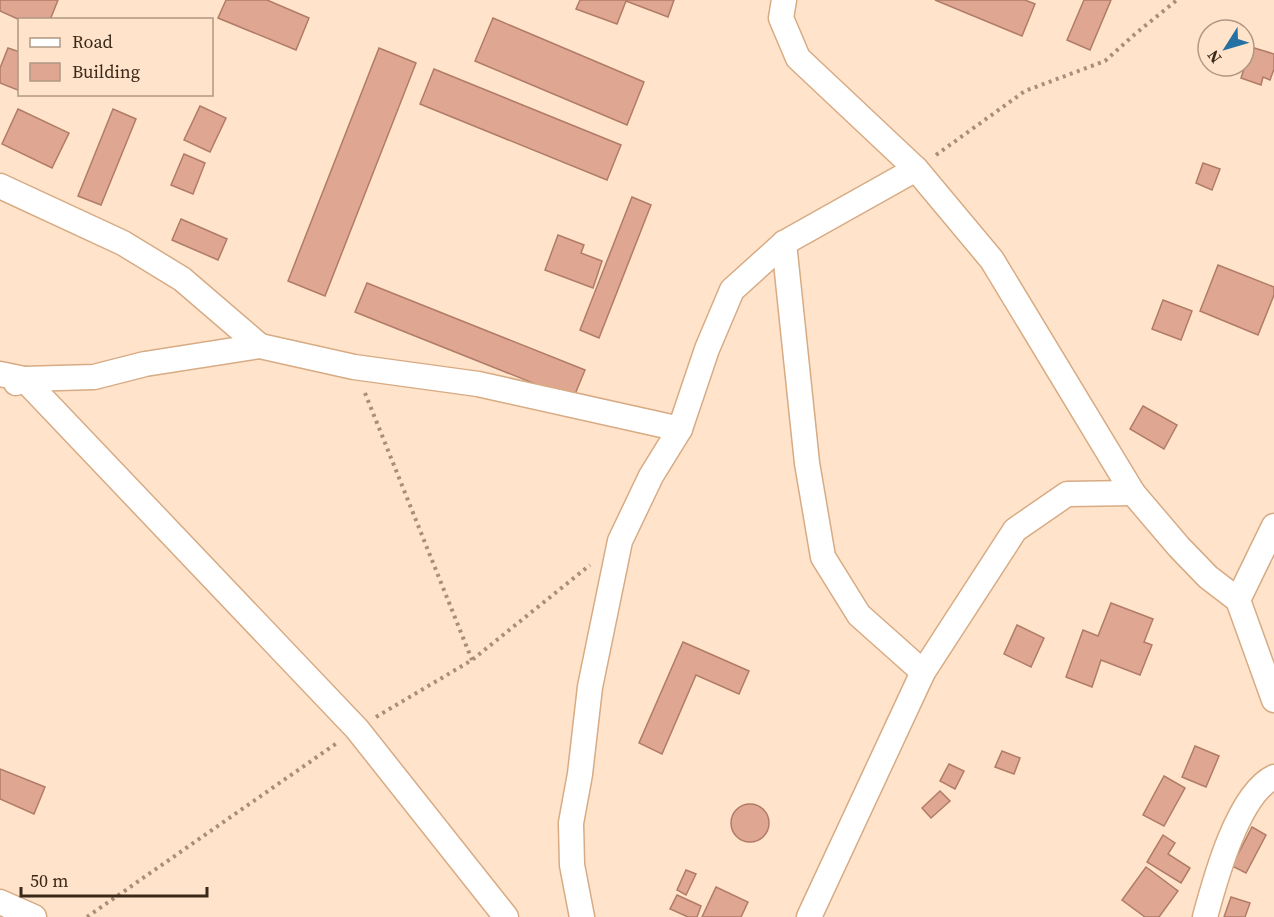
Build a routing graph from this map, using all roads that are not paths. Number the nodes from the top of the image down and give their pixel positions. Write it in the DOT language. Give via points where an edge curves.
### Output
graph roads {
  1 [pos="784,0"];
  2 [pos="916,169"];
  3 [pos="0,186"];
  4 [pos="784,243"];
  5 [pos="260,346"];
  6 [pos="0,374"];
  7 [pos="24,379"];
  8 [pos="0,391"];
  9 [pos="680,429"];
  10 [pos="1134,493"];
  11 [pos="1274,526"];
  12 [pos="1238,600"];
  13 [pos="923,672"];
  14 [pos="1274,700"];
  15 [pos="1274,777"];
  16 [pos="0,902"];
  17 [pos="34,917"];
  18 [pos="506,917"];
  19 [pos="582,917"];
  20 [pos="809,917"];
  21 [pos="1205,917"];
  1 -- 2 [label="street" via="781,18 798,58"];
  2 -- 4 [label="street"];
  2 -- 10 [label="street" via="992,260"];
  3 -- 5 [label="street" via="123,243 182,279"];
  4 -- 9 [label="street" via="732,290"];
  4 -- 13 [label="street" via="807,464 823,557 859,615"];
  5 -- 7 [label="street" via="145,364 94,377"];
  5 -- 9 [label="street" via="354,367 478,384"];
  6 -- 7 [label="street"];
  7 -- 8 [label="street"];
  7 -- 18 [label="street" via="357,729"];
  9 -- 19 [label="street" via="651,476 620,541 590,687 571,823 572,865"];
  10 -- 12 [label="street" via="1208,577"];
  10 -- 13 [label="street" via="1067,494 1015,530"];
  11 -- 12 [label="street"];
  12 -- 14 [label="street"];
  13 -- 20 [label="street"];
  15 -- 21 [label="street" via="1249,800 1214,883"];
  16 -- 17 [label="street"];
}
